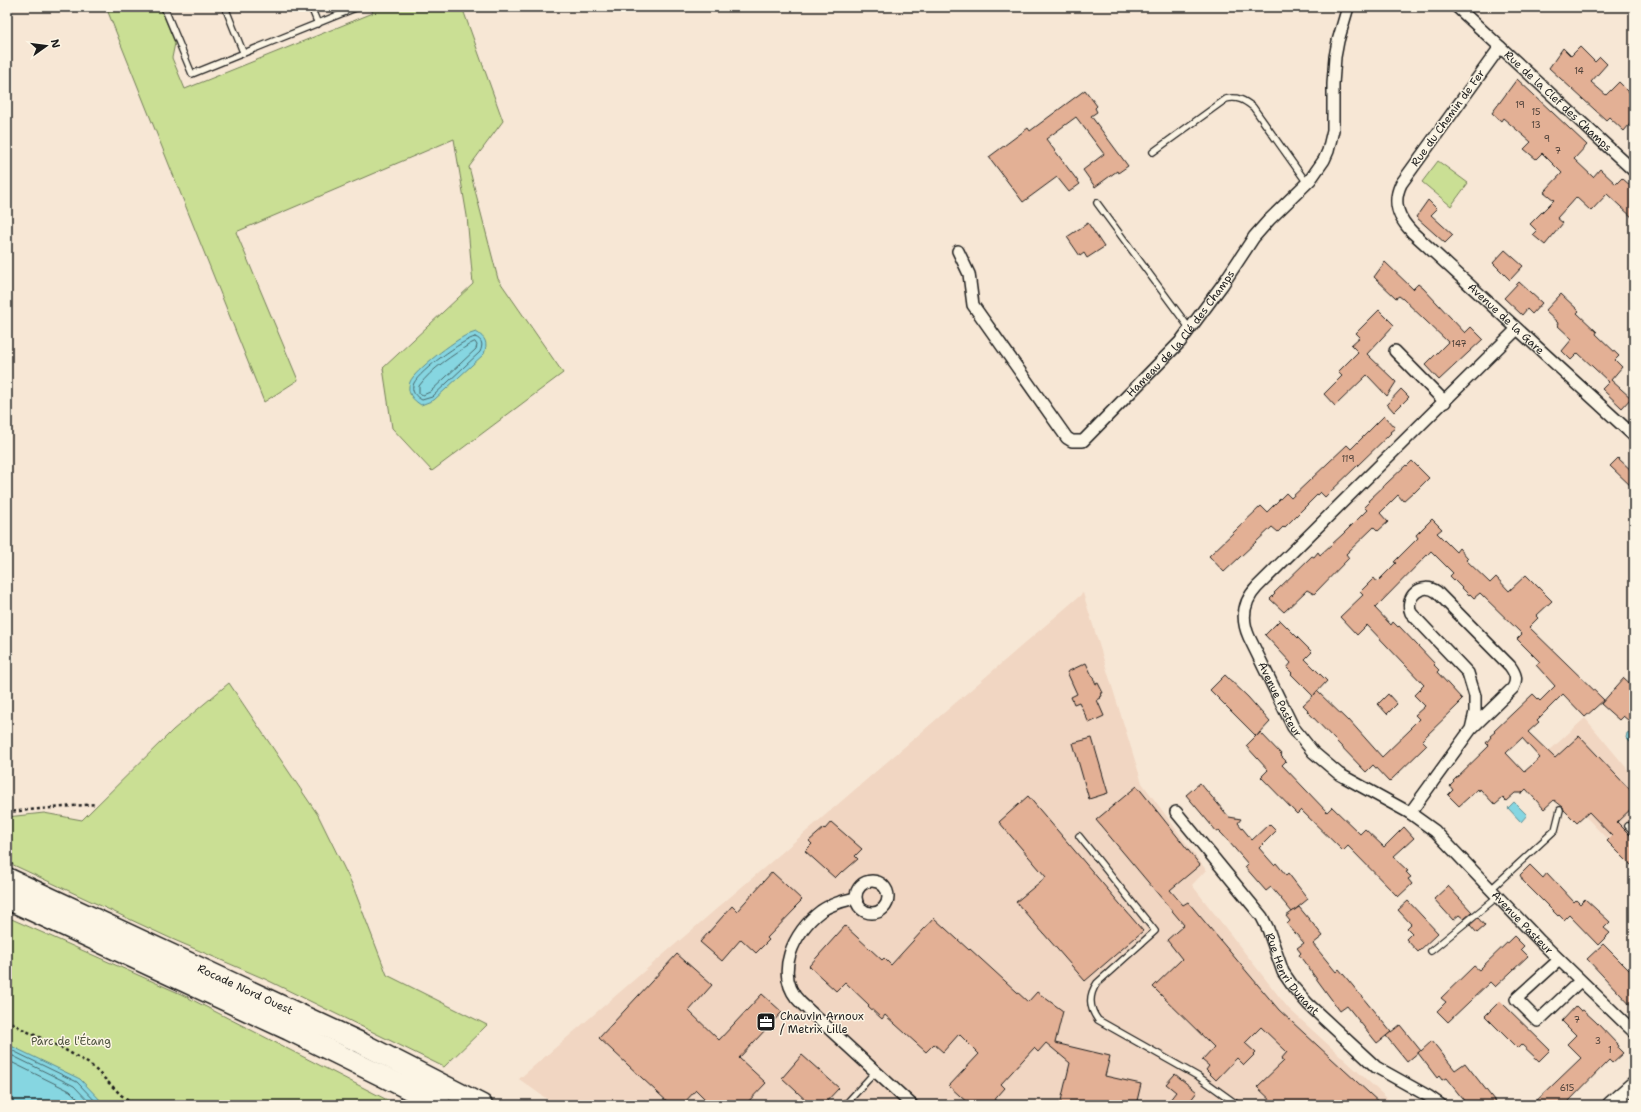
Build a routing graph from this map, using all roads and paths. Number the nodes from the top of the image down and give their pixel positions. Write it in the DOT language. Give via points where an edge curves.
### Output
graph roads {
  1 [pos="164,7"];
  2 [pos="225,7"];
  3 [pos="311,7"];
  4 [pos="358,7"];
  5 [pos="1348,7"];
  6 [pos="1457,7"];
  7 [pos="318,24"];
  8 [pos="1500,47"];
  9 [pos="243,52"];
  10 [pos="1153,152"];
  11 [pos="1634,171"];
  12 [pos="1307,183"];
  13 [pos="1398,191"];
  14 [pos="1097,203"];
  15 [pos="958,251"];
  16 [pos="1190,329"];
  17 [pos="1517,329"];
  18 [pos="1394,351"];
  19 [pos="1445,402"];
  20 [pos="1634,436"];
  21 [pos="1471,729"];
  22 [pos="96,804"];
  23 [pos="1560,810"];
  24 [pos="7,812"];
  25 [pos="1176,812"];
  26 [pos="1410,813"];
  27 [pos="1628,826"];
  28 [pos="1634,832"];
  29 [pos="1078,836"];
  30 [pos="7,878"];
  31 [pos="1493,893"];
  32 [pos="855,898"];
  33 [pos="7,899"];
  34 [pos="1431,951"];
  35 [pos="1559,960"];
  36 [pos="1580,981"];
  37 [pos="7,1019"];
  38 [pos="1634,1032"];
  39 [pos="876,1071"];
  40 [pos="404,1075"];
  41 [pos="1634,1084"];
  42 [pos="476,1102"];
  43 [pos="136,1105"];
  44 [pos="441,1105"];
  45 [pos="845,1105"];
  46 [pos="912,1105"];
  47 [pos="1238,1105"];
  48 [pos="1441,1105"];
  49 [pos="1610,1105"];
  1 -- 9 [label="lane" via="192,74"];
  2 -- 9 [label="lane"];
  3 -- 7 [label="lane"];
  4 -- 7 [label="lane"];
  5 -- 12 [label="street, Hameau de la Clé des Champs" via="1335,57 1334,123 1331,142 1324,160"];
  6 -- 8 [label="street, Rue de la Clef des Champs"];
  7 -- 9 [label="lane"];
  8 -- 11 [label="street, Rue de la Clef des Champs"];
  8 -- 13 [label="street, Rue du Chemin de Fer"];
  10 -- 12 [label="lane" via="1226,99 1233,97 1242,99 1253,107"];
  12 -- 16 [label="street, Hameau de la Clé des Champs" via="1254,237"];
  13 -- 17 [label="street, Avenue de la Gare" via="1396,205 1405,226"];
  14 -- 16 [label="lane"];
  15 -- 16 [label="street, Hameau de la Clé des Champs" via="969,274 973,305 1066,438 1072,441 1083,441 1088,437"];
  17 -- 19 [label="street, Avenue Pasteur"];
  17 -- 20 [label="street, Avenue de la Gare"];
  18 -- 19 [label="street"];
  19 -- 26 [label="street, Avenue Pasteur" via="1256,587 1247,600 1244,615 1245,629 1293,727 1305,743 1339,774"];
  21 -- 21 [label="street" via="1513,688 1516,676 1510,666 1432,588 1423,588 1410,600 1409,609 1468,673 1475,696"];
  21 -- 26 [label="street"];
  22 -- 24 [label="path"];
  23 -- 31 [label="lane" via="1555,830"];
  25 -- 48 [label="street, Rue Henri Dunant" via="1262,918 1283,972 1301,996 1369,1062"];
  26 -- 31 [label="street, Avenue Pasteur" via="1435,832"];
  27 -- 28 [label="lane"];
  29 -- 47 [label="lane" via="1155,931 1097,983 1091,993 1092,1011 1098,1020 1199,1077"];
  30 -- 40 [label="highway, Rocade Nord Ouest" via="361,1043"];
  31 -- 34 [label="lane"];
  31 -- 35 [label="street, Avenue Pasteur"];
  32 -- 39 [label="street" via="830,906 811,921 792,946 788,959 788,978 792,992 798,1000"];
  33 -- 40 [label="highway, Rocade Nord Ouest" via="289,1030"];
  35 -- 36 [label="street, Avenue Pasteur"];
  35 -- 36 [label="street, Avenue Pasteur" via="1516,998 1538,1021"];
  36 -- 38 [label="street, Avenue Pasteur"];
  37 -- 43 [label="path" via="91,1065"];
  39 -- 45 [label="lane"];
  39 -- 46 [label="street"];
  40 -- 42 [label="highway, Rocade Nord Ouest"];
  40 -- 44 [label="highway, Rocade Nord Ouest"];
  41 -- 49 [label="main road"];
}
